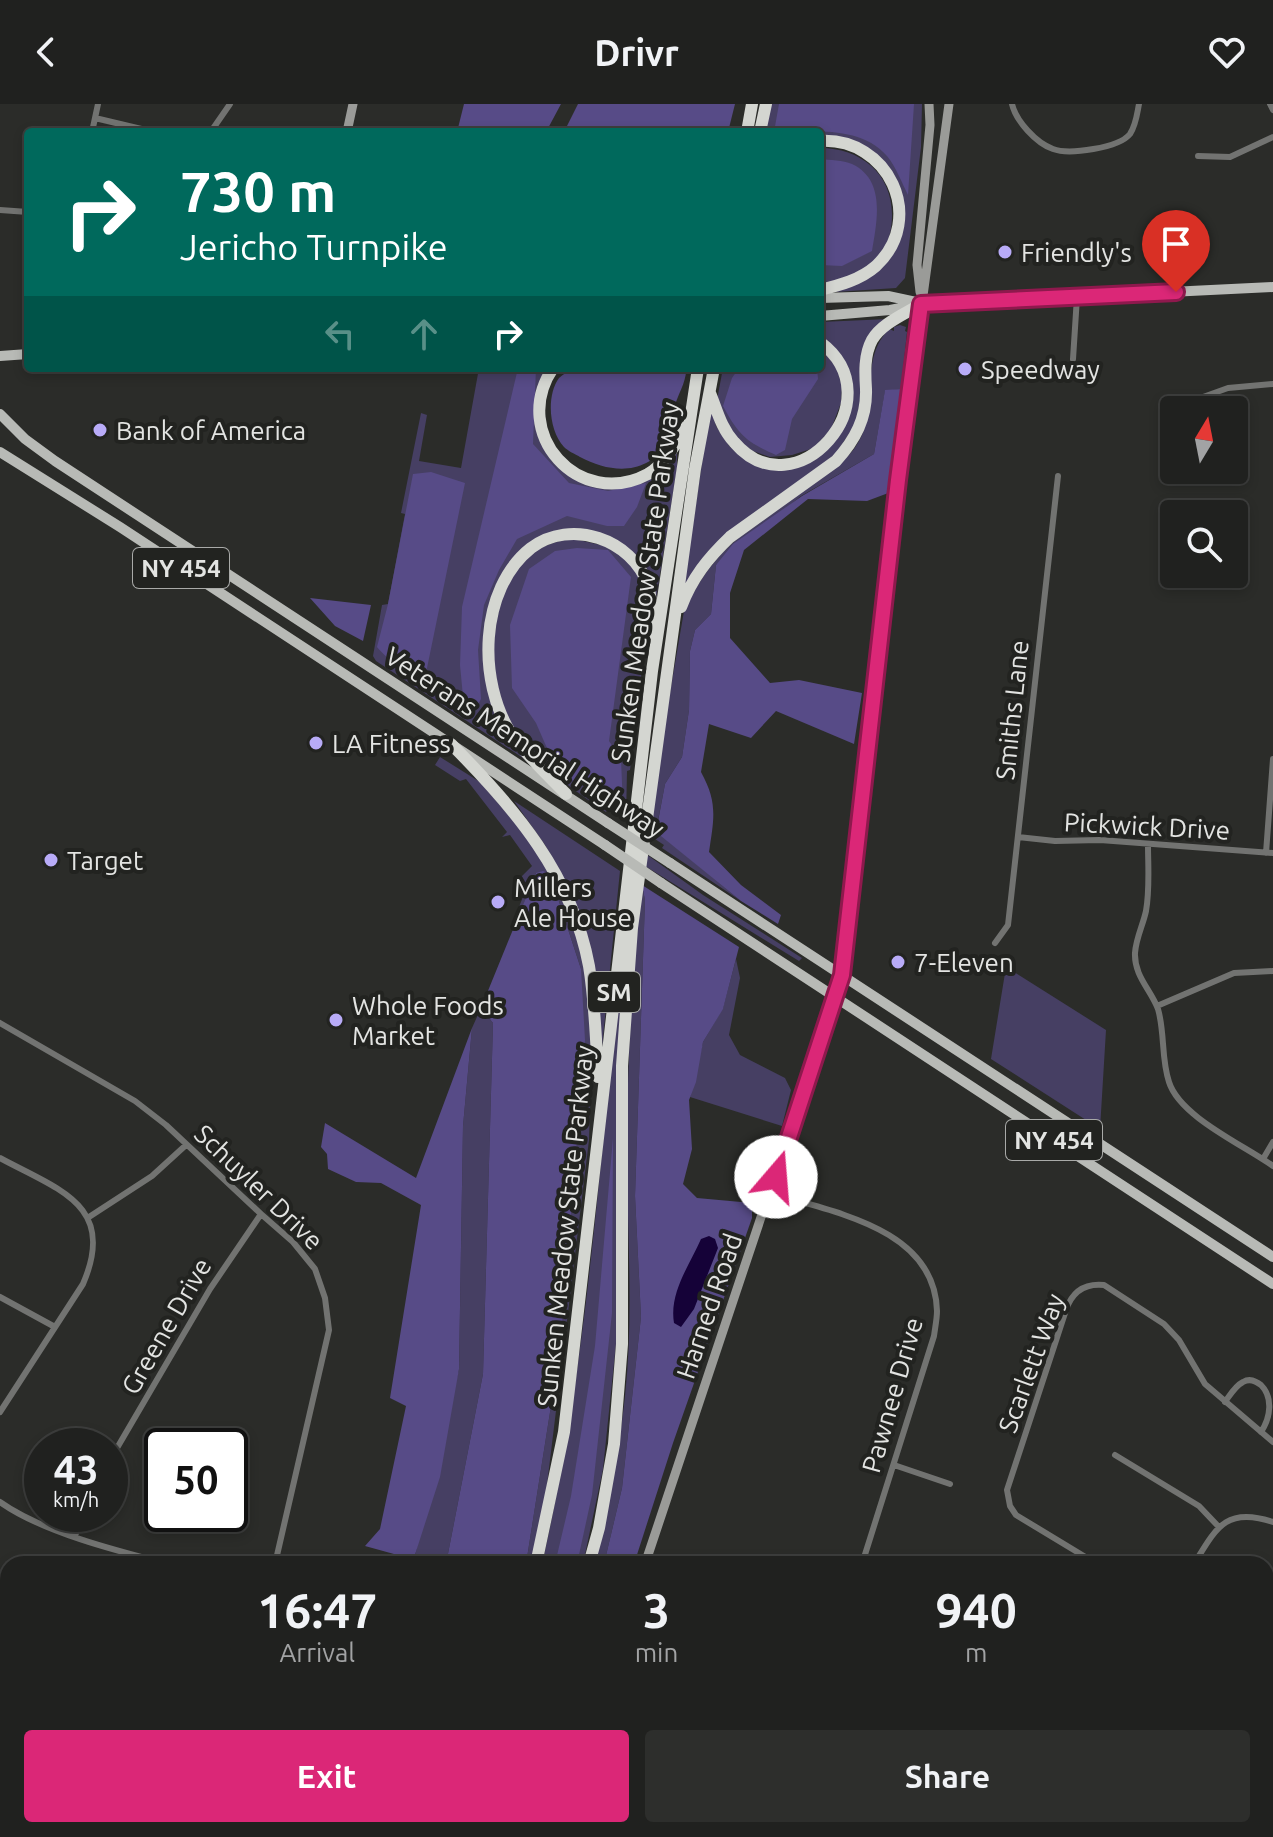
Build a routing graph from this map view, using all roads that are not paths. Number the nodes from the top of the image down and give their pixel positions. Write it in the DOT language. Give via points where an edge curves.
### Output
graph roads {
  1 [pos="98,104"];
  2 [pos="230,104"];
  3 [pos="353,104"];
  4 [pos="752,104"];
  5 [pos="766,104"];
  6 [pos="929,104"];
  7 [pos="949,104"];
  8 [pos="1012,104"];
  9 [pos="1139,104"];
  10 [pos="1270,104"];
  11 [pos="1273,110"];
  12 [pos="95,118"];
  13 [pos="93,128"];
  14 [pos="137,128"];
  15 [pos="213,128"];
  16 [pos="348,128"];
  17 [pos="748,128"];
  18 [pos="761,128"];
  19 [pos="1273,137"];
  20 [pos="824,141"];
  21 [pos="1198,156"];
  22 [pos="0,210"];
  23 [pos="24,212"];
  24 [pos="1273,287"];
  25 [pos="824,289"];
  26 [pos="1077,297"];
  27 [pos="824,298"];
  28 [pos="921,304"];
  29 [pos="824,316"];
  30 [pos="824,346"];
  31 [pos="5,356"];
  32 [pos="1073,359"];
  33 [pos="0,368"];
  34 [pos="551,372"];
  35 [pos="697,372"];
  36 [pos="713,372"];
  37 [pos="1273,384"];
  38 [pos="709,392"];
  39 [pos="1206,396"];
  40 [pos="0,414"];
  41 [pos="691,420"];
  42 [pos="0,452"];
  43 [pos="1058,476"];
  44 [pos="673,629"];
  45 [pos="652,671"];
  46 [pos="451,744"];
  47 [pos="1273,759"];
  48 [pos="566,794"];
  49 [pos="1018,837"];
  50 [pos="1148,844"];
  51 [pos="1270,853"];
  52 [pos="995,943"];
  53 [pos="1273,971"];
  54 [pos="842,975"];
  55 [pos="836,996"];
  56 [pos="1157,1006"];
  57 [pos="0,1023"];
  58 [pos="600,1111"];
  59 [pos="1273,1142"];
  60 [pos="186,1145"];
  61 [pos="0,1158"];
  62 [pos="1263,1159"];
  63 [pos="1273,1166"];
  64 [pos="770,1193"];
  65 [pos="261,1214"];
  66 [pos="89,1217"];
  67 [pos="1273,1257"];
  68 [pos="1273,1284"];
  69 [pos="0,1297"];
  70 [pos="55,1327"];
  71 [pos="1225,1402"];
  72 [pos="0,1412"];
  73 [pos="128,1429"];
  74 [pos="1261,1432"];
  75 [pos="1273,1442"];
  76 [pos="1115,1455"];
  77 [pos="894,1465"];
  78 [pos="950,1484"];
  79 [pos="0,1502"];
  80 [pos="1273,1522"];
  81 [pos="1218,1526"];
  82 [pos="76,1532"];
  83 [pos="75,1536"];
  84 [pos="137,1556"];
  85 [pos="277,1556"];
  86 [pos="538,1556"];
  87 [pos="591,1556"];
  88 [pos="648,1556"];
  89 [pos="865,1556"];
  90 [pos="1084,1556"];
  91 [pos="1199,1556"];
  1 -- 12 [label="street"];
  2 -- 15 [label="street"];
  3 -- 16 [label="main road"];
  4 -- 17 [label="highway"];
  5 -- 18 [label="highway"];
  6 -- 28 [label="main road" via="917,265"];
  7 -- 28 [label="main road"];
  8 -- 9 [label="street" via="1037,139 1057,151 1120,142 1131,132"];
  10 -- 11 [label="street"];
  12 -- 13 [label="street"];
  12 -- 14 [label="street"];
  19 -- 21 [label="street" via="1230,157"];
  20 -- 25 [label="highway" via="851,144 872,156 892,182 899,213 895,237 876,265 859,278"];
  22 -- 23 [label="street"];
  24 -- 26 [label="main road"];
  26 -- 28 [label="main road"];
  26 -- 32 [label="street"];
  27 -- 28 [label="main road" via="888,296"];
  28 -- 29 [label="main road"];
  28 -- 44 [label="highway" via="873,340 867,354 863,417 847,449 717,549 691,584"];
  28 -- 54 [label="main road, Harned Road"];
  30 -- 38 [label="highway" via="845,377 845,410 835,436 801,461 771,463 736,445"];
  31 -- 33 [label="main road"];
  34 -- 41 [label="highway" via="538,412 541,431 559,462 590,480 621,483 650,473"];
  35 -- 41 [label="highway, Sunken Meadow State Parkway / SM"];
  36 -- 38 [label="highway, Sunken Meadow State Parkway / SM"];
  37 -- 39 [label="street"];
  38 -- 44 [label="highway, Sunken Meadow State Parkway / SM"];
  40 -- 48 [label="main road, Veterans Memorial Highway / NY 454" via="55,461"];
  41 -- 45 [label="highway, Sunken Meadow State Parkway / SM"];
  42 -- 46 [label="main road, Veterans Memorial Highway / NY 454"];
  43 -- 49 [label="street, Smiths Lane"];
  44 -- 87 [label="highway, Sunken Meadow State Parkway / SM" via="632,928 622,1066 622,1344 614,1444"];
  45 -- 48 [label="highway" via="649,587 624,551 609,540 566,535 533,546 519,559 493,617 490,670 499,710 512,734"];
  45 -- 58 [label="highway, Sunken Meadow State Parkway / SM"];
  46 -- 55 [label="main road, Veterans Memorial Highway / NY 454, bridge"];
  46 -- 58 [label="highway" via="506,801 561,882 588,965"];
  47 -- 51 [label="street"];
  48 -- 54 [label="main road, Veterans Memorial Highway / NY 454, bridge"];
  49 -- 50 [label="street, Pickwick Drive"];
  49 -- 52 [label="street, Smiths Lane" via="1008,925"];
  50 -- 51 [label="street, Pickwick Drive"];
  50 -- 56 [label="street" via="1146,911 1135,955"];
  53 -- 56 [label="street" via="1234,973"];
  54 -- 55 [label="main road, Harned Road"];
  54 -- 67 [label="main road, Veterans Memorial Highway / NY 454"];
  55 -- 64 [label="main road, Harned Road"];
  55 -- 68 [label="main road, Veterans Memorial Highway / NY 454"];
  56 -- 62 [label="street" via="1176,1097"];
  57 -- 60 [label="street, Schuyler Drive" via="135,1101"];
  58 -- 86 [label="highway, Sunken Meadow State Parkway / SM" via="564,1432"];
  59 -- 62 [label="street"];
  60 -- 65 [label="street, Schuyler Drive"];
  60 -- 66 [label="street" via="152,1176"];
  61 -- 66 [label="street" via="76,1202"];
  62 -- 63 [label="street"];
  64 -- 77 [label="street, Pawnee Drive" via="886,1231 921,1263 933,1288 934,1336"];
  64 -- 88 [label="main road, Harned Road"];
  65 -- 73 [label="street, Greene Drive"];
  65 -- 85 [label="street, Schuyler Drive" via="315,1269 329,1330"];
  66 -- 70 [label="street" via="93,1262"];
  69 -- 70 [label="street"];
  70 -- 72 [label="street"];
  71 -- 74 [label="street, Scarlett Way"];
  71 -- 74 [label="street" via="1245,1381 1265,1388 1273,1405"];
  71 -- 90 [label="street, Scarlett Way" via="1205,1384 1164,1324 1104,1285 1084,1287 1073,1295 1007,1490 1016,1515"];
  74 -- 75 [label="street, Scarlett Way"];
  76 -- 81 [label="street" via="1199,1506"];
  77 -- 78 [label="street"];
  77 -- 89 [label="street, Pawnee Drive"];
  79 -- 83 [label="street" via="19,1516"];
  80 -- 81 [label="street" via="1240,1516"];
  81 -- 91 [label="street"];
  82 -- 83 [label="street"];
  83 -- 84 [label="street"];
}
